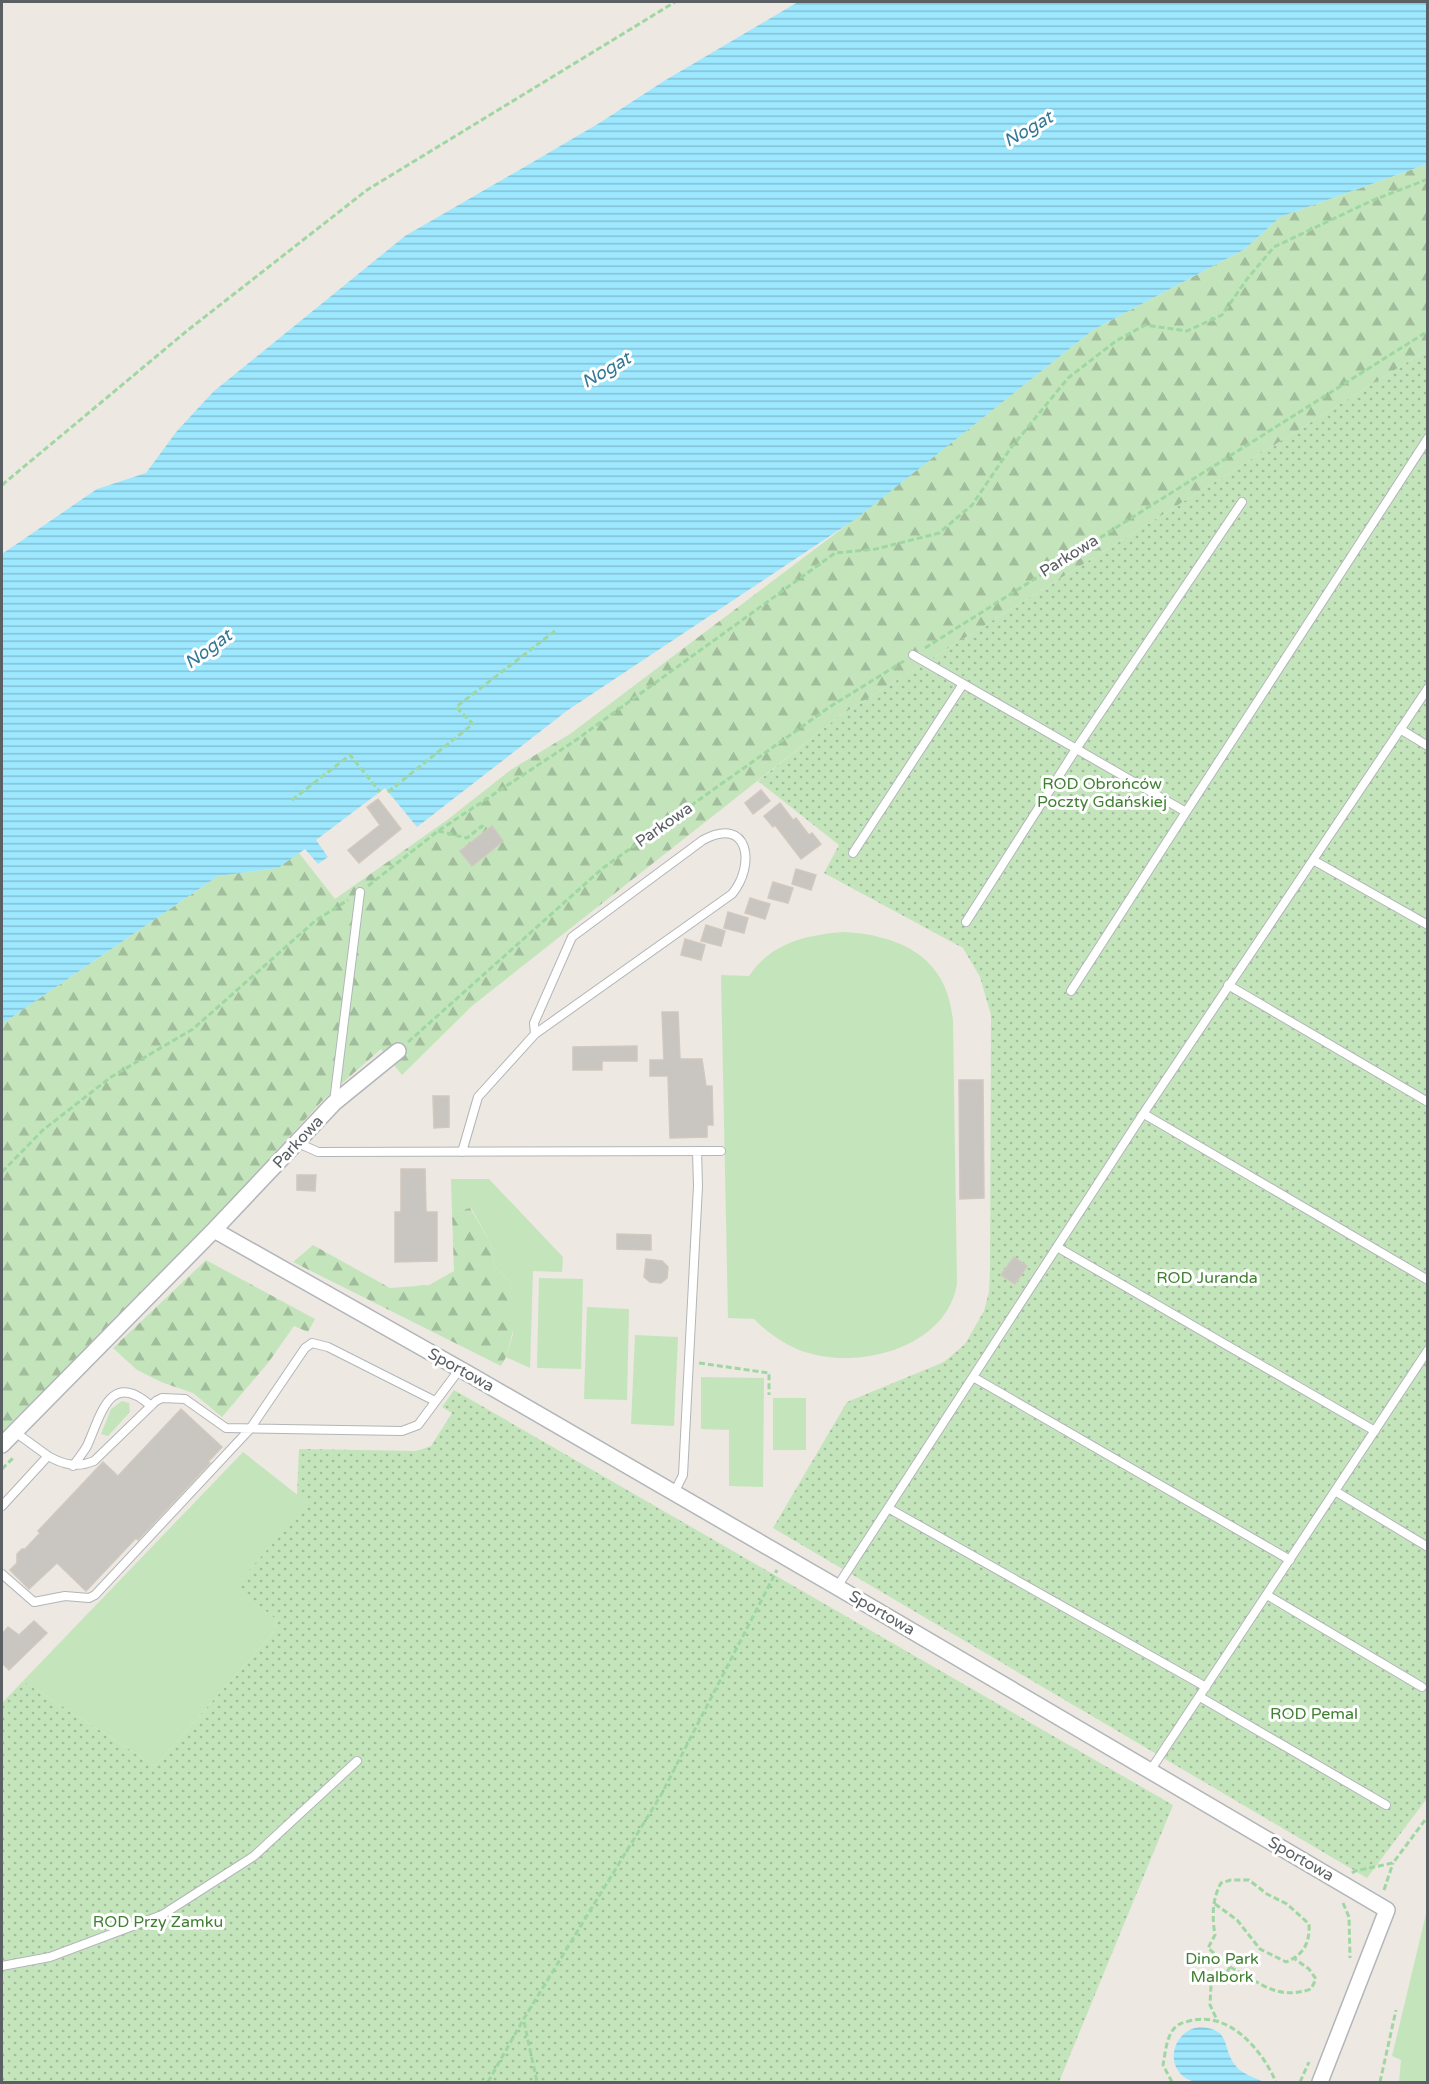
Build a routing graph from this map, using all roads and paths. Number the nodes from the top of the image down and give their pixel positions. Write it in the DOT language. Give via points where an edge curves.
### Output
graph roads {
  1 [pos="675,2"];
  2 [pos="1428,178"];
  3 [pos="1428,331"];
  4 [pos="1428,438"];
  5 [pos="2,485"];
  6 [pos="1242,502"];
  7 [pos="555,631"];
  8 [pos="913,655"];
  9 [pos="963,684"];
  10 [pos="1428,688"];
  11 [pos="1400,729"];
  12 [pos="1428,746"];
  13 [pos="1076,749"];
  14 [pos="380,792"];
  15 [pos="388,792"];
  16 [pos="292,800"];
  17 [pos="1186,812"];
  18 [pos="486,830"];
  19 [pos="438,831"];
  20 [pos="853,853"];
  21 [pos="1313,860"];
  22 [pos="360,892"];
  23 [pos="966,922"];
  24 [pos="1428,925"];
  25 [pos="1228,985"];
  26 [pos="1071,991"];
  27 [pos="535,1035"];
  28 [pos="398,1051"];
  29 [pos="1428,1102"];
  30 [pos="334,1103"];
  31 [pos="1144,1114"];
  32 [pos="298,1143"];
  33 [pos="697,1151"];
  34 [pos="721,1151"];
  35 [pos="462,1152"];
  36 [pos="2,1172"];
  37 [pos="214,1230"];
  38 [pos="1057,1247"];
  39 [pos="1428,1280"];
  40 [pos="1428,1350"];
  41 [pos="689,1361"];
  42 [pos="459,1370"];
  43 [pos="973,1377"];
  44 [pos="769,1395"];
  45 [pos="435,1401"];
  46 [pos="151,1406"];
  47 [pos="250,1429"];
  48 [pos="1375,1431"];
  49 [pos="15,1432"];
  50 [pos="2,1445"];
  51 [pos="48,1456"];
  52 [pos="73,1466"];
  53 [pos="1335,1491"];
  54 [pos="674,1492"];
  55 [pos="2,1506"];
  56 [pos="888,1508"];
  57 [pos="1428,1547"];
  58 [pos="784,1556"];
  59 [pos="1290,1560"];
  60 [pos="2,1574"];
  61 [pos="837,1587"];
  62 [pos="1267,1595"];
  63 [pos="1206,1687"];
  64 [pos="1422,1687"];
  65 [pos="1200,1697"];
  66 [pos="357,1761"];
  67 [pos="1150,1771"];
  68 [pos="1386,1805"];
  69 [pos="1428,1816"];
  70 [pos="1343,1884"];
  71 [pos="1215,1904"];
  72 [pos="1295,1959"];
  73 [pos="1350,1959"];
  74 [pos="2,1966"];
  75 [pos="1230,1967"];
  76 [pos="1396,2010"];
  77 [pos="523,2020"];
  78 [pos="1218,2022"];
  79 [pos="1309,2062"];
  80 [pos="488,2082"];
  81 [pos="537,2082"];
  82 [pos="1172,2082"];
  83 [pos="1276,2082"];
  84 [pos="1300,2082"];
  85 [pos="1320,2082"];
  86 [pos="1380,2082"];
  1 -- 5 [label="path" via="367,190 188,330"];
  2 -- 19 [label="path" via="1274,247 1222,315 1187,331 1145,325 1116,341 1068,378 1010,449 972,505 939,533 876,549 835,553 576,740"];
  3 -- 8 [label="path, Parkowa"];
  4 -- 17 [label="lane"];
  6 -- 13 [label="lane"];
  7 -- 15 [label="path" via="456,707 473,724"];
  8 -- 9 [label="lane"];
  8 -- 28 [label="path, Parkowa" via="831,706 603,868"];
  9 -- 13 [label="lane"];
  9 -- 20 [label="lane"];
  10 -- 11 [label="lane"];
  11 -- 12 [label="lane"];
  11 -- 21 [label="lane"];
  13 -- 17 [label="lane"];
  13 -- 23 [label="lane"];
  14 -- 16 [label="path" via="350,755"];
  17 -- 26 [label="lane"];
  18 -- 19 [label="path" via="482,826 467,838"];
  19 -- 22 [label="path"];
  21 -- 24 [label="lane"];
  21 -- 25 [label="lane"];
  22 -- 30 [label="lane"];
  22 -- 36 [label="path" via="315,921 193,1029 111,1077 43,1130"];
  25 -- 29 [label="lane"];
  25 -- 31 [label="lane"];
  27 -- 27 [label="lane" via="732,894 745,867 745,846 740,838 720,833 703,840 572,937 534,1023"];
  27 -- 35 [label="lane" via="478,1097"];
  28 -- 30 [label="street, Parkowa"];
  30 -- 32 [label="street, Parkowa"];
  31 -- 38 [label="lane"];
  31 -- 39 [label="lane"];
  32 -- 35 [label="lane" via="318,1152"];
  32 -- 37 [label="street, Parkowa"];
  33 -- 34 [label="lane"];
  33 -- 35 [label="lane"];
  33 -- 41 [label="lane"];
  37 -- 42 [label="street, Sportowa"];
  37 -- 49 [label="street, Parkowa"];
  38 -- 43 [label="lane"];
  38 -- 48 [label="lane"];
  40 -- 48 [label="lane"];
  41 -- 44 [label="path" via="769,1373"];
  41 -- 54 [label="lane" via="683,1475"];
  42 -- 45 [label="lane"];
  42 -- 54 [label="street, Sportowa"];
  43 -- 56 [label="lane"];
  43 -- 59 [label="lane"];
  45 -- 47 [label="lane" via="418,1425 402,1431"];
  45 -- 47 [label="lane" via="328,1347 312,1343"];
  46 -- 47 [label="lane" via="162,1398 185,1399 226,1428"];
  46 -- 52 [label="lane" via="94,1461"];
  46 -- 52 [label="lane" via="135,1394 112,1395"];
  47 -- 60 [label="lane" via="95,1595 34,1602"];
  48 -- 53 [label="lane"];
  49 -- 50 [label="street, Parkowa"];
  49 -- 51 [label="lane"];
  51 -- 52 [label="lane"];
  51 -- 55 [label="lane"];
  53 -- 57 [label="lane"];
  53 -- 59 [label="lane"];
  54 -- 58 [label="street, Sportowa"];
  56 -- 61 [label="lane"];
  56 -- 63 [label="lane"];
  58 -- 61 [label="street, Sportowa"];
  58 -- 77 [label="path" via="661,1795"];
  59 -- 62 [label="lane"];
  61 -- 67 [label="street, Sportowa"];
  62 -- 63 [label="lane"];
  62 -- 64 [label="lane"];
  63 -- 65 [label="lane"];
  65 -- 67 [label="lane"];
  65 -- 68 [label="lane"];
  66 -- 74 [label="lane" via="254,1856 162,1915 50,1957"];
  67 -- 70 [label="street, Sportowa"];
  69 -- 70 [label="path" via="1393,1863 1355,1870"];
  70 -- 73 [label="path" via="1337,1892 1349,1917"];
  70 -- 85 [label="street, Sportowa" via="1387,1910"];
  71 -- 72 [label="path" via="1237,1920 1260,1949 1287,1962"];
  71 -- 72 [label="path" via="1221,1883 1231,1880 1249,1880 1287,1904 1310,1924 1304,1951"];
  71 -- 75 [label="path" via="1215,1935 1208,1948"];
  72 -- 75 [label="path" via="1316,1979 1311,1989 1298,1994 1268,1989"];
  75 -- 78 [label="path" via="1211,1985 1210,2005"];
  76 -- 86 [label="path"];
  77 -- 80 [label="path"];
  77 -- 81 [label="path"];
  78 -- 82 [label="path" via="1195,2019 1179,2023 1170,2033 1163,2065"];
  78 -- 83 [label="path" via="1246,2038 1266,2060"];
  79 -- 84 [label="path"];
}
